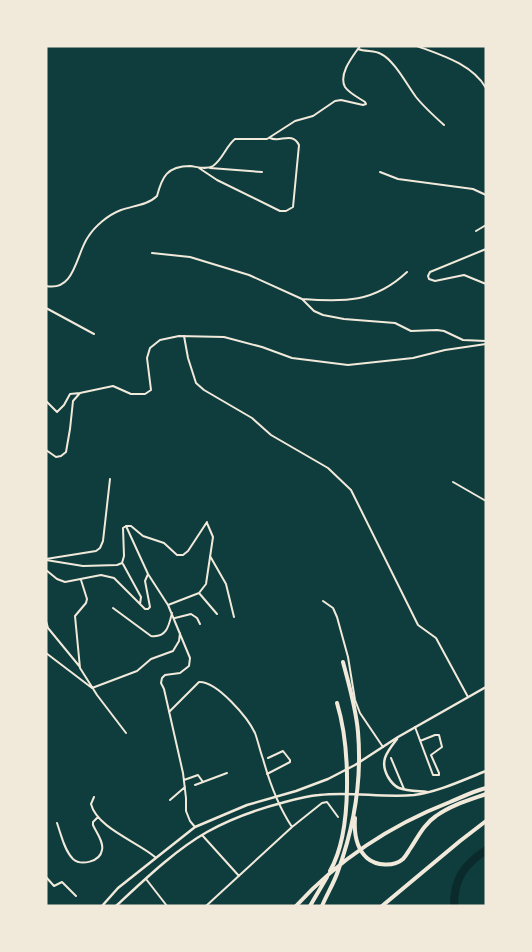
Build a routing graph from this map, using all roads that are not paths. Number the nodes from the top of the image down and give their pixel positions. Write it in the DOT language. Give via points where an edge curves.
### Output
graph roads {
  1 [pos="417,46"];
  2 [pos="359,47"];
  3 [pos="486,87"];
  4 [pos="444,125"];
  5 [pos="269,138"];
  6 [pos="198,168"];
  7 [pos="210,168"];
  8 [pos="262,172"];
  9 [pos="380,172"];
  10 [pos="486,195"];
  11 [pos="486,225"];
  12 [pos="476,231"];
  13 [pos="486,249"];
  14 [pos="152,253"];
  15 [pos="407,272"];
  16 [pos="486,284"];
  17 [pos="46,286"];
  18 [pos="302,299"];
  19 [pos="46,308"];
  20 [pos="94,334"];
  21 [pos="184,336"];
  22 [pos="486,343"];
  23 [pos="46,374"];
  24 [pos="46,378"];
  25 [pos="80,394"];
  26 [pos="46,401"];
  27 [pos="46,450"];
  28 [pos="110,478"];
  29 [pos="453,482"];
  30 [pos="486,501"];
  31 [pos="126,526"];
  32 [pos="210,556"];
  33 [pos="46,560"];
  34 [pos="122,563"];
  35 [pos="46,570"];
  36 [pos="148,574"];
  37 [pos="81,580"];
  38 [pos="199,593"];
  39 [pos="323,601"];
  40 [pos="140,604"];
  41 [pos="168,605"];
  42 [pos="113,608"];
  43 [pos="172,613"];
  44 [pos="217,614"];
  45 [pos="234,617"];
  46 [pos="174,619"];
  47 [pos="46,621"];
  48 [pos="200,624"];
  49 [pos="180,631"];
  50 [pos="46,653"];
  51 [pos="343,662"];
  52 [pos="80,668"];
  53 [pos="486,687"];
  54 [pos="92,688"];
  55 [pos="468,697"];
  56 [pos="337,703"];
  57 [pos="169,712"];
  58 [pos="415,728"];
  59 [pos="126,733"];
  60 [pos="398,737"];
  61 [pos="420,741"];
  62 [pos="383,747"];
  63 [pos="268,758"];
  64 [pos="391,758"];
  65 [pos="486,771"];
  66 [pos="227,773"];
  67 [pos="267,774"];
  68 [pos="184,780"];
  69 [pos="203,782"];
  70 [pos="195,785"];
  71 [pos="185,786"];
  72 [pos="486,788"];
  73 [pos="404,789"];
  74 [pos="429,792"];
  75 [pos="486,794"];
  76 [pos="275,796"];
  77 [pos="94,798"];
  78 [pos="170,800"];
  79 [pos="278,804"];
  80 [pos="356,806"];
  81 [pos="338,816"];
  82 [pos="98,817"];
  83 [pos="486,821"];
  84 [pos="57,823"];
  85 [pos="195,827"];
  86 [pos="292,827"];
  87 [pos="202,835"];
  88 [pos="155,857"];
  89 [pos="239,876"];
  90 [pos="46,877"];
  91 [pos="146,879"];
  92 [pos="76,896"];
  93 [pos="102,906"];
  94 [pos="116,906"];
  95 [pos="167,906"];
  96 [pos="206,906"];
  97 [pos="296,906"];
  98 [pos="310,906"];
  99 [pos="322,906"];
  100 [pos="382,906"];
  1 -- 3 [label="street" via="467,69"];
  2 -- 4 [label="street" via="366,52 384,55 417,99"];
  2 -- 5 [label="street" via="346,66 344,82 350,92 366,104 335,101"];
  5 -- 6 [label="street" via="293,138 299,144 293,207 290,210 280,211"];
  5 -- 7 [label="street" via="235,139"];
  6 -- 7 [label="street"];
  6 -- 17 [label="street" via="190,166 167,172 154,200 118,211 98,225 87,238 74,272 57,286"];
  7 -- 8 [label="street"];
  9 -- 10 [label="street" via="398,179 473,189"];
  11 -- 12 [label="street"];
  13 -- 16 [label="street" via="430,272 428,276 435,281 464,275"];
  14 -- 18 [label="street" via="190,256 250,275"];
  15 -- 18 [label="street" via="391,286 371,295 340,300"];
  18 -- 22 [label="street" via="314,310 334,318 395,323 411,331 444,331 463,340"];
  19 -- 20 [label="street"];
  21 -- 22 [label="street" via="224,337 292,358 348,365 413,358"];
  21 -- 25 [label="street" via="160,340 150,348 147,358 151,390 145,394 131,394 113,386"];
  21 -- 55 [label="street" via="196,383 252,418 271,435 328,468 351,490 418,625 436,638"];
  23 -- 24 [label="street"];
  25 -- 26 [label="street" via="70,394 57,412"];
  25 -- 27 [label="street" via="73,401 66,452 56,457"];
  28 -- 33 [label="street" via="100,548"];
  29 -- 30 [label="street"];
  31 -- 32 [label="street" via="182,555 207,522 213,537"];
  31 -- 34 [label="street" via="123,528"];
  31 -- 36 [label="street"];
  32 -- 38 [label="street" via="206,584"];
  32 -- 45 [label="street" via="226,584"];
  33 -- 34 [label="street" via="83,566"];
  34 -- 40 [label="street" via="141,597"];
  35 -- 37 [label="street" via="65,582"];
  36 -- 40 [label="street" via="145,581 150,606 145,609"];
  36 -- 41 [label="street"];
  37 -- 40 [label="street" via="100,576 114,578"];
  37 -- 52 [label="street" via="87,599 75,616"];
  38 -- 41 [label="street"];
  38 -- 44 [label="street"];
  39 -- 62 [label="street" via="333,608 336,617 360,713"];
  41 -- 43 [label="street"];
  42 -- 43 [label="street" via="151,636 168,630"];
  43 -- 46 [label="street"];
  46 -- 48 [label="street" via="192,614"];
  46 -- 49 [label="street"];
  47 -- 52 [label="street"];
  49 -- 54 [label="street" via="179,641 172,652 151,659 137,671"];
  49 -- 57 [label="street" via="190,658 188,666 180,673 162,678"];
  50 -- 54 [label="street"];
  51 -- 80 [label="highway" via="356,717 359,750"];
  52 -- 54 [label="street"];
  53 -- 55 [label="main road"];
  54 -- 59 [label="street"];
  55 -- 58 [label="main road"];
  56 -- 98 [label="highway" via="342,719 347,768 345,827 333,866"];
  57 -- 67 [label="street" via="199,682 217,688 255,734"];
  57 -- 68 [label="street"];
  58 -- 60 [label="main road"];
  58 -- 61 [label="street"];
  60 -- 62 [label="main road"];
  60 -- 73 [label="main road" via="385,754 384,765 393,785"];
  61 -- 61 [label="street" via="439,735 442,747 432,755 439,775 433,775"];
  62 -- 76 [label="main road" via="328,779"];
  63 -- 67 [label="street" via="283,751 290,762"];
  64 -- 73 [label="street"];
  65 -- 74 [label="main road"];
  66 -- 69 [label="street"];
  67 -- 76 [label="street"];
  68 -- 69 [label="street" via="198,775"];
  68 -- 71 [label="street"];
  69 -- 70 [label="street"];
  71 -- 78 [label="street"];
  71 -- 85 [label="street" via="187,816"];
  72 -- 97 [label="highway" via="424,812 373,840 315,885"];
  73 -- 74 [label="main road"];
  74 -- 79 [label="main road" via="402,796 333,793"];
  75 -- 80 [label="highway" via="452,806 436,816 403,858 390,863 374,863 362,852 355,837"];
  76 -- 79 [label="street"];
  76 -- 85 [label="main road"];
  77 -- 82 [label="street" via="91,804"];
  79 -- 86 [label="street"];
  79 -- 87 [label="main road" via="236,818"];
  80 -- 99 [label="highway" via="338,872"];
  81 -- 86 [label="street" via="327,802 322,803"];
  82 -- 84 [label="street" via="93,825 102,851 100,856 87,862 79,862 70,855"];
  82 -- 88 [label="street"];
  83 -- 100 [label="highway"];
  85 -- 88 [label="main road"];
  86 -- 89 [label="street"];
  87 -- 89 [label="street"];
  87 -- 91 [label="main road"];
  88 -- 93 [label="main road"];
  89 -- 96 [label="street"];
  90 -- 92 [label="street" via="54,886 62,882"];
  91 -- 94 [label="main road"];
  91 -- 95 [label="street"];
}
